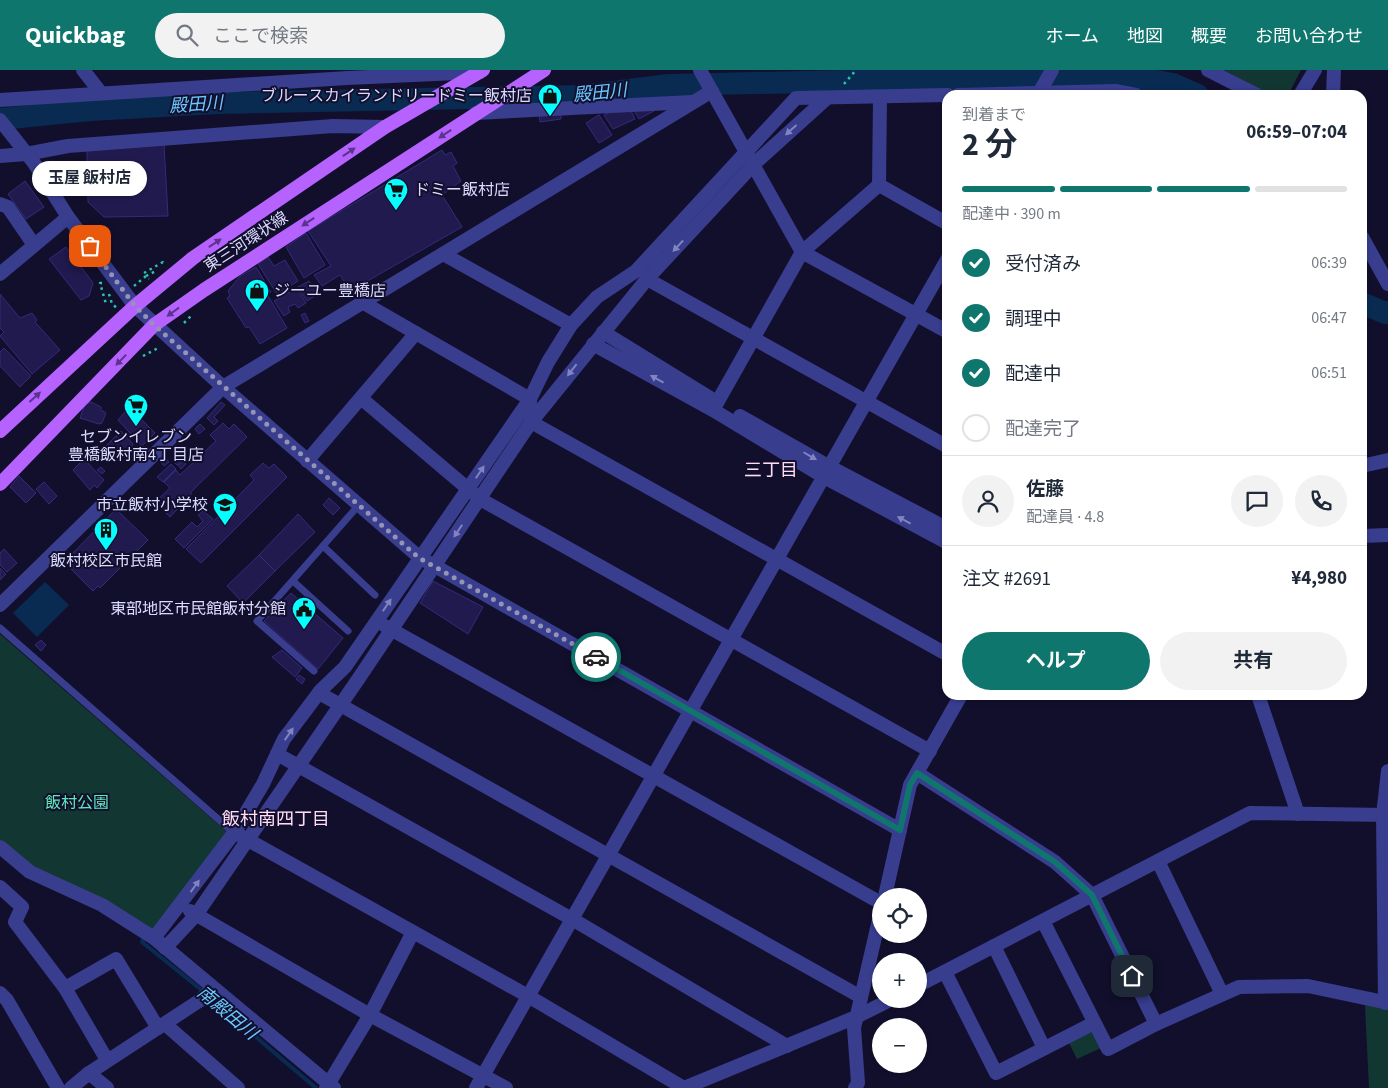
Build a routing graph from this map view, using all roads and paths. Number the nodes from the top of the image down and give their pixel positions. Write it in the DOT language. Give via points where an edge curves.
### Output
graph roads {
  1 [pos="84,70"];
  2 [pos="544,70"];
  3 [pos="700,70"];
  4 [pos="856,70"];
  5 [pos="1052,70"];
  6 [pos="1208,70"];
  7 [pos="1315,70"];
  8 [pos="1334,70"];
  9 [pos="479,73"];
  10 [pos="346,74"];
  11 [pos="841,88"];
  12 [pos="1040,90"];
  13 [pos="1247,90"];
  14 [pos="1303,90"];
  15 [pos="1333,90"];
  16 [pos="712,91"];
  17 [pos="101,93"];
  18 [pos="942,95"];
  19 [pos="827,98"];
  20 [pos="880,98"];
  21 [pos="0,100"];
  22 [pos="694,102"];
  23 [pos="481,110"];
  24 [pos="0,120"];
  25 [pos="385,127"];
  26 [pos="23,150"];
  27 [pos="0,156"];
  28 [pos="751,158"];
  29 [pos="879,184"];
  30 [pos="0,204"];
  31 [pos="68,217"];
  32 [pos="942,221"];
  33 [pos="34,245"];
  34 [pos="1367,246"];
  35 [pos="802,252"];
  36 [pos="443,254"];
  37 [pos="942,269"];
  38 [pos="0,274"];
  39 [pos="145,275"];
  40 [pos="647,279"];
  41 [pos="1388,284"];
  42 [pos="362,302"];
  43 [pos="106,304"];
  44 [pos="112,304"];
  45 [pos="135,306"];
  46 [pos="916,315"];
  47 [pos="154,325"];
  48 [pos="571,325"];
  49 [pos="942,329"];
  50 [pos="603,332"];
  51 [pos="416,333"];
  52 [pos="753,339"];
  53 [pos="593,344"];
  54 [pos="223,387"];
  55 [pos="362,399"];
  56 [pos="530,399"];
  57 [pos="867,402"];
  58 [pos="715,406"];
  59 [pos="531,422"];
  60 [pos="0,431"];
  61 [pos="942,445"];
  62 [pos="1388,460"];
  63 [pos="306,461"];
  64 [pos="1367,465"];
  65 [pos="827,472"];
  66 [pos="0,484"];
  67 [pos="467,490"];
  68 [pos="480,499"];
  69 [pos="358,506"];
  70 [pos="942,526"];
  71 [pos="1388,535"];
  72 [pos="1367,536"];
  73 [pos="942,539"];
  74 [pos="322,546"];
  75 [pos="419,558"];
  76 [pos="778,558"];
  77 [pos="435,566"];
  78 [pos="293,581"];
  79 [pos="375,595"];
  80 [pos="0,605"];
  81 [pos="376,621"];
  82 [pos="0,628"];
  83 [pos="392,630"];
  84 [pos="348,631"];
  85 [pos="731,641"];
  86 [pos="942,651"];
  87 [pos="314,671"];
  88 [pos="319,693"];
  89 [pos="958,700"];
  90 [pos="1260,700"];
  91 [pos="341,705"];
  92 [pos="691,711"];
  93 [pos="930,751"];
  94 [pos="277,754"];
  95 [pos="299,766"];
  96 [pos="1388,771"];
  97 [pos="917,773"];
  98 [pos="654,776"];
  99 [pos="1298,814"];
  100 [pos="1386,815"];
  101 [pos="900,830"];
  102 [pos="234,833"];
  103 [pos="247,840"];
  104 [pos="0,847"];
  105 [pos="608,855"];
  106 [pos="1158,861"];
  107 [pos="0,886"];
  108 [pos="887,888"];
  109 [pos="1092,895"];
  110 [pos="872,898"];
  111 [pos="181,905"];
  112 [pos="196,915"];
  113 [pos="572,919"];
  114 [pos="1043,921"];
  115 [pos="1386,925"];
  116 [pos="413,932"];
  117 [pos="154,938"];
  118 [pos="874,943"];
  119 [pos="994,946"];
  120 [pos="165,948"];
  121 [pos="945,972"];
  122 [pos="927,981"];
  123 [pos="65,988"];
  124 [pos="209,992"];
  125 [pos="0,993"];
  126 [pos="1222,994"];
  127 [pos="528,996"];
  128 [pos="861,998"];
  129 [pos="1386,1003"];
  130 [pos="875,1008"];
  131 [pos="370,1015"];
  132 [pos="856,1018"];
  133 [pos="1094,1023"];
  134 [pos="1156,1024"];
  135 [pos="161,1026"];
  136 [pos="787,1046"];
  137 [pos="1044,1048"];
  138 [pos="107,1060"];
  139 [pos="88,1073"];
  140 [pos="483,1075"];
  141 [pos="329,1086"];
  142 [pos="58,1088"];
  143 [pos="70,1088"];
  144 [pos="107,1088"];
  145 [pos="238,1088"];
  146 [pos="476,1088"];
  147 [pos="506,1088"];
  148 [pos="684,1088"];
  149 [pos="855,1088"];
  1 -- 17 [label="street"];
  2 -- 23 [label="main road, 東三河環状線"];
  3 -- 16 [label="street"];
  4 -- 11 [label="path"];
  5 -- 12 [label="street"];
  6 -- 13 [label="street"];
  7 -- 14 [label="street"];
  8 -- 15 [label="street"];
  9 -- 10 [label="street"];
  9 -- 25 [label="main road, 東三河環状線"];
  10 -- 17 [label="street"];
  16 -- 22 [label="street"];
  16 -- 28 [label="street"];
  17 -- 21 [label="street"];
  18 -- 20 [label="street"];
  19 -- 20 [label="street"];
  19 -- 28 [label="street, one-way"];
  19 -- 28 [label="street" via="796,98"];
  20 -- 29 [label="street"];
  22 -- 23 [label="street"];
  22 -- 36 [label="street"];
  23 -- 47 [label="main road, 東三河環状線, one-way"];
  24 -- 26 [label="street"];
  25 -- 26 [label="street" via="334,126"];
  45 -- 25 [label="main road, 東三河環状線, one-way" via="193,258"];
  26 -- 27 [label="street"];
  26 -- 31 [label="street"];
  28 -- 35 [label="street"];
  28 -- 40 [label="street, one-way"];
  28 -- 48 [label="street" via="636,271 597,297"];
  29 -- 32 [label="street"];
  29 -- 35 [label="street"];
  30 -- 33 [label="street" via="8,207"];
  31 -- 33 [label="street"];
  31 -- 45 [label="street"];
  33 -- 38 [label="street"];
  34 -- 41 [label="street"];
  35 -- 46 [label="street"];
  35 -- 52 [label="street"];
  36 -- 42 [label="street"];
  36 -- 48 [label="street"];
  37 -- 46 [label="street"];
  39 -- 39 [label="path" via="162,262 165,265"];
  40 -- 50 [label="street"];
  40 -- 52 [label="street"];
  42 -- 51 [label="street"];
  42 -- 54 [label="street"];
  43 -- 44 [label="path" via="100,283 104,282"];
  45 -- 47 [label="street"];
  60 -- 45 [label="main road, 東三河環状線, one-way"];
  46 -- 49 [label="street"];
  46 -- 57 [label="street"];
  47 -- 54 [label="street"];
  47 -- 66 [label="main road, 東三河環状線, one-way"];
  48 -- 56 [label="street"];
  50 -- 53 [label="street"];
  50 -- 58 [label="street"];
  51 -- 55 [label="street"];
  51 -- 56 [label="street"];
  52 -- 57 [label="street"];
  52 -- 58 [label="street"];
  58 -- 53 [label="street, one-way"];
  53 -- 59 [label="street, one-way"];
  54 -- 63 [label="street"];
  54 -- 80 [label="street"];
  55 -- 63 [label="street"];
  55 -- 67 [label="street"];
  56 -- 59 [label="street"];
  67 -- 56 [label="street, one-way"];
  57 -- 61 [label="street"];
  57 -- 65 [label="street"];
  58 -- 65 [label="street"];
  59 -- 68 [label="street"];
  59 -- 76 [label="street"];
  62 -- 64 [label="street"];
  63 -- 69 [label="street"];
  65 -- 70 [label="street"];
  73 -- 65 [label="street, one-way"];
  65 -- 76 [label="street"];
  67 -- 68 [label="street"];
  67 -- 75 [label="street"];
  68 -- 77 [label="street, one-way"];
  68 -- 85 [label="street"];
  69 -- 74 [label="lane"];
  69 -- 75 [label="street"];
  71 -- 72 [label="street"];
  74 -- 78 [label="lane"];
  74 -- 79 [label="lane"];
  75 -- 77 [label="street"];
  81 -- 75 [label="street, one-way"];
  76 -- 85 [label="street"];
  76 -- 86 [label="street"];
  77 -- 83 [label="street"];
  77 -- 92 [label="street"];
  78 -- 84 [label="lane"];
  78 -- 87 [label="lane" via="258,621"];
  81 -- 83 [label="street"];
  81 -- 88 [label="street" via="345,667"];
  82 -- 102 [label="lane"];
  83 -- 91 [label="street"];
  83 -- 98 [label="street"];
  85 -- 92 [label="street"];
  85 -- 93 [label="street"];
  88 -- 91 [label="street"];
  94 -- 88 [label="street, one-way" via="284,739"];
  89 -- 93 [label="street"];
  90 -- 99 [label="street"];
  91 -- 95 [label="street"];
  91 -- 105 [label="street"];
  92 -- 98 [label="street"];
  92 -- 101 [label="street"];
  93 -- 97 [label="street"];
  94 -- 95 [label="street"];
  94 -- 102 [label="street"];
  95 -- 103 [label="street"];
  95 -- 113 [label="street"];
  96 -- 100 [label="street"];
  97 -- 101 [label="street" via="910,785"];
  97 -- 109 [label="street" via="1055,862"];
  98 -- 105 [label="street"];
  98 -- 110 [label="street"];
  99 -- 100 [label="street"];
  99 -- 106 [label="street" via="1250,813"];
  100 -- 115 [label="street"];
  101 -- 108 [label="street"];
  102 -- 103 [label="street"];
  111 -- 102 [label="street, one-way"];
  103 -- 112 [label="street"];
  103 -- 116 [label="street"];
  104 -- 117 [label="street" via="30,872 102,905"];
  105 -- 113 [label="street"];
  105 -- 128 [label="street"];
  106 -- 109 [label="street"];
  106 -- 126 [label="street"];
  107 -- 123 [label="street" via="22,907 15,922"];
  109 -- 114 [label="street"];
  109 -- 134 [label="street"];
  111 -- 112 [label="street"];
  111 -- 117 [label="street"];
  112 -- 120 [label="street"];
  112 -- 131 [label="street"];
  113 -- 127 [label="street"];
  113 -- 136 [label="street"];
  114 -- 119 [label="street"];
  114 -- 133 [label="street"];
  115 -- 129 [label="street"];
  116 -- 127 [label="street"];
  116 -- 131 [label="street"];
  117 -- 120 [label="street"];
  118 -- 128 [label="street"];
  119 -- 121 [label="street"];
  119 -- 137 [label="street"];
  120 -- 124 [label="street"];
  121 -- 122 [label="street"];
  121 -- 137 [label="street" via="996,1073"];
  123 -- 135 [label="street" via="116,959"];
  123 -- 138 [label="street"];
  124 -- 135 [label="street"];
  124 -- 141 [label="street"];
  125 -- 142 [label="street"];
  126 -- 129 [label="street" via="1239,987 1308,986"];
  126 -- 134 [label="street"];
  127 -- 140 [label="street"];
  127 -- 148 [label="street"];
  128 -- 132 [label="street"];
  130 -- 132 [label="street"];
  131 -- 140 [label="street"];
  131 -- 141 [label="street"];
  132 -- 136 [label="street"];
  132 -- 149 [label="street" via="858,1083"];
  133 -- 134 [label="street" via="1108,1049"];
  133 -- 137 [label="street"];
  135 -- 138 [label="street"];
  135 -- 145 [label="street"];
  136 -- 148 [label="street"];
  138 -- 139 [label="street"];
  139 -- 143 [label="street"];
  139 -- 144 [label="street"];
  140 -- 146 [label="street"];
  140 -- 147 [label="street"];
}
